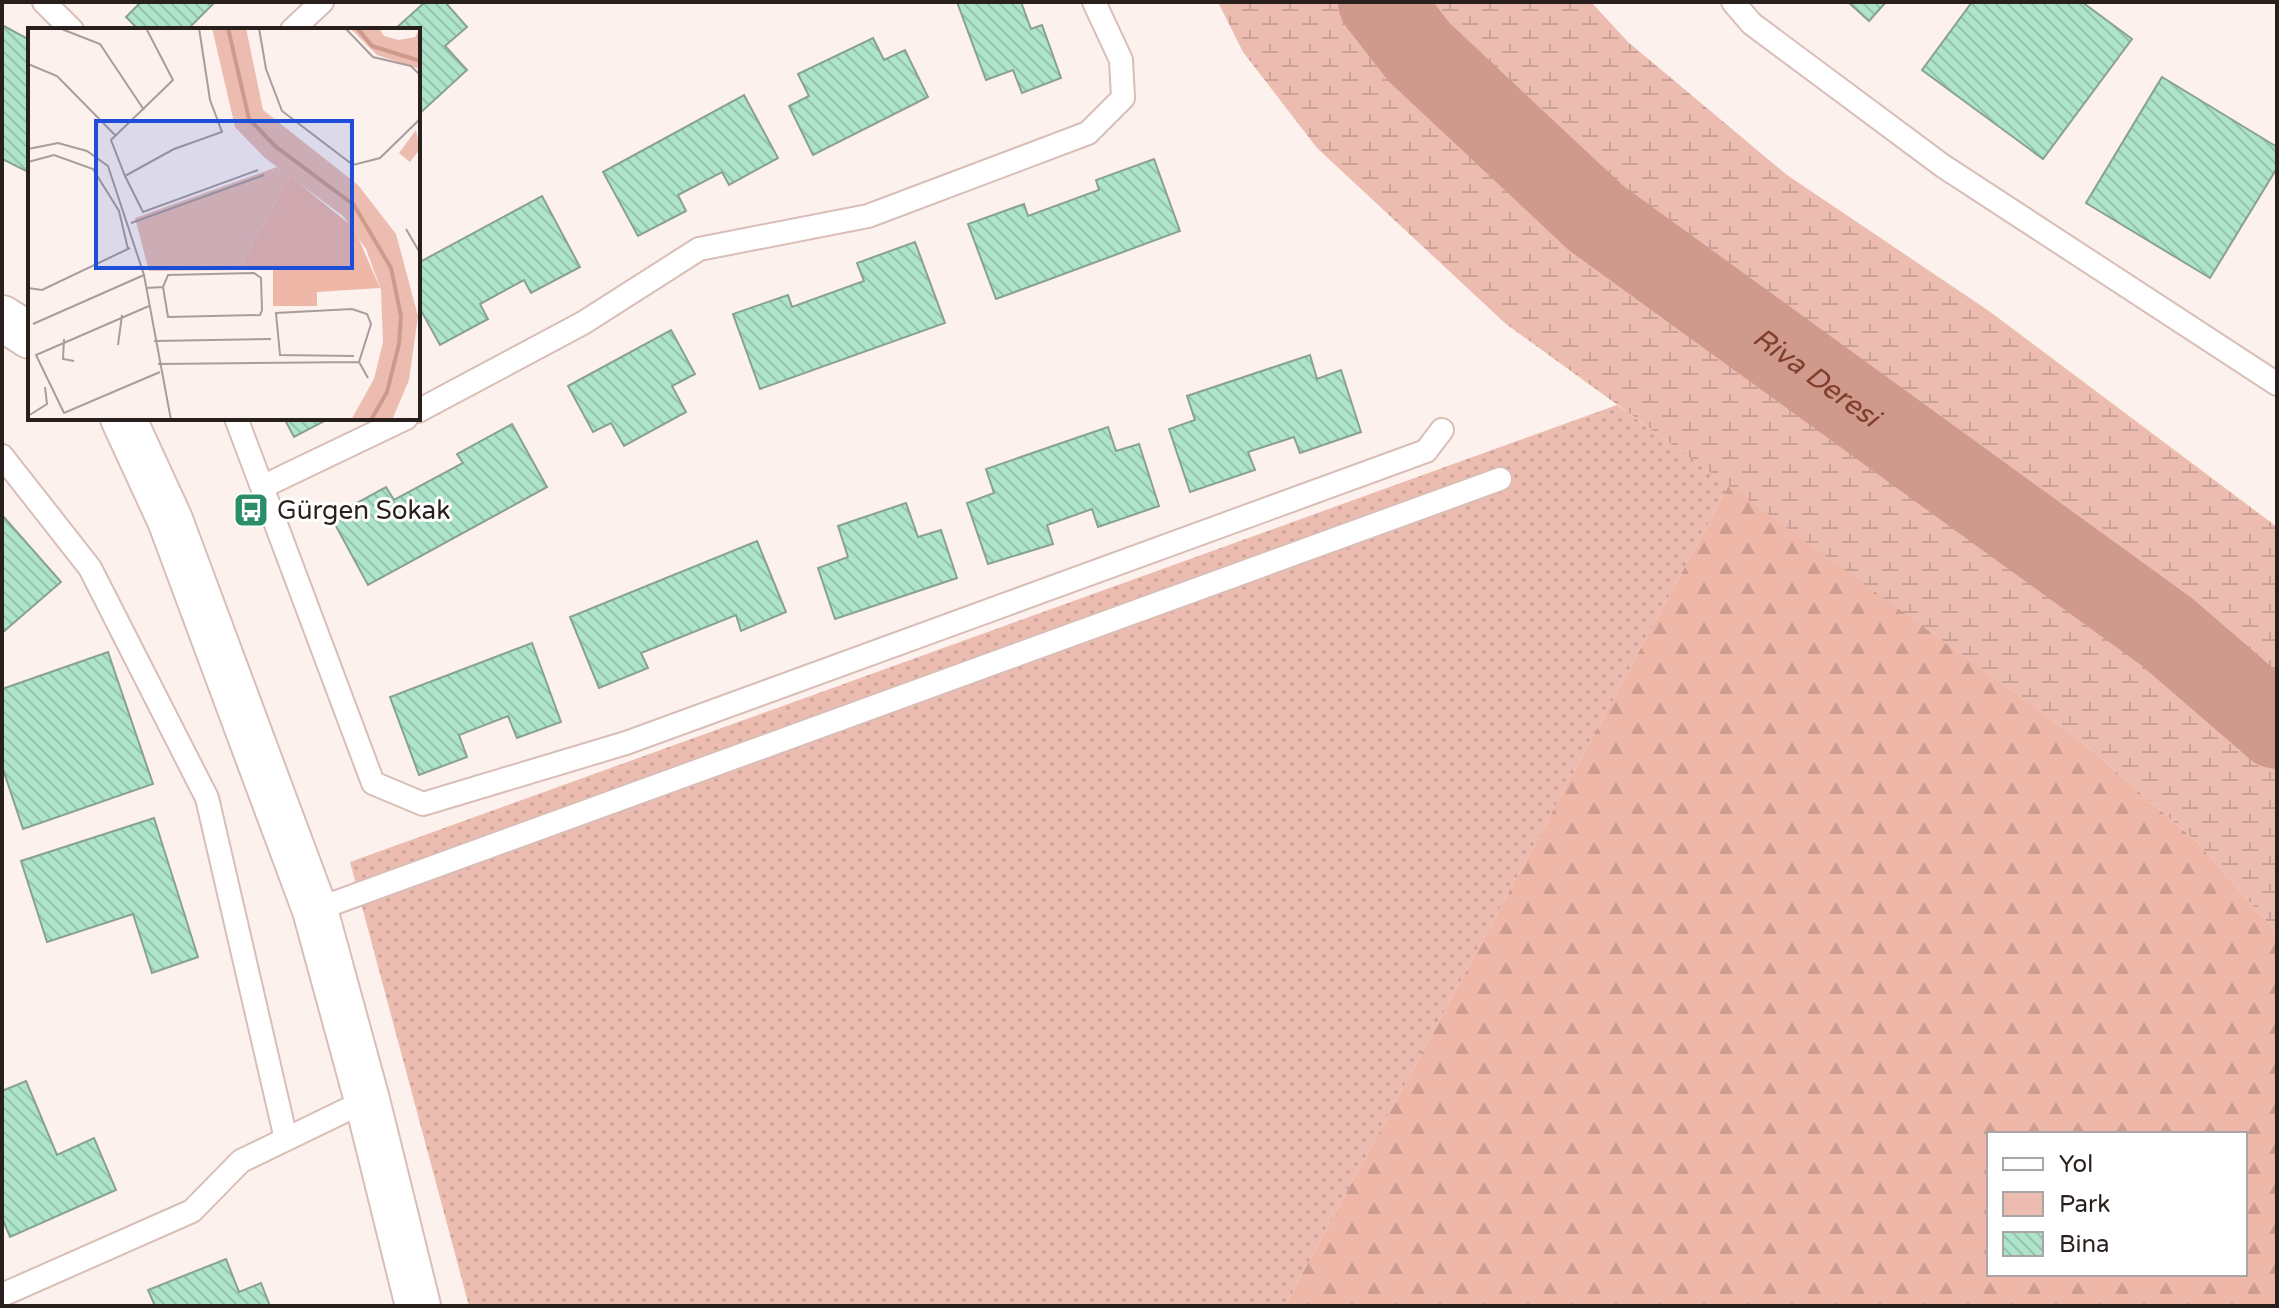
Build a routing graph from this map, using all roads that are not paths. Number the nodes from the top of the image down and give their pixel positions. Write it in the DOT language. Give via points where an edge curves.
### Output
graph roads {
  1 [pos="44,2"];
  2 [pos="322,2"];
  3 [pos="1094,2"];
  4 [pos="1733,2"];
  5 [pos="70,28"];
  6 [pos="294,28"];
  7 [pos="2,318"];
  8 [pos="28,335"];
  9 [pos="2277,384"];
  10 [pos="420,410"];
  11 [pos="124,420"];
  12 [pos="237,420"];
  13 [pos="402,420"];
  14 [pos="1442,430"];
  15 [pos="2,456"];
  16 [pos="1500,479"];
  17 [pos="262,487"];
  18 [pos="315,910"];
  19 [pos="367,1100"];
  20 [pos="286,1139"];
  21 [pos="2,1295"];
  22 [pos="418,1306"];
  1 -- 5 [label="lane"];
  2 -- 6 [label="lane"];
  3 -- 10 [label="lane" via="1121,60 1123,98 1088,133 868,216 699,249 583,323"];
  4 -- 9 [label="lane" via="1752,24 1943,166"];
  7 -- 8 [label="street"];
  11 -- 18 [label="street" via="170,520"];
  12 -- 17 [label="lane"];
  13 -- 17 [label="lane"];
  14 -- 17 [label="lane" via="1426,451 626,743 423,804 373,783"];
  15 -- 20 [label="lane" via="90,568 207,798"];
  16 -- 18 [label="lane"];
  18 -- 19 [label="street"];
  19 -- 20 [label="lane"];
  19 -- 22 [label="street"];
  20 -- 21 [label="lane" via="241,1161 192,1211"];
}
